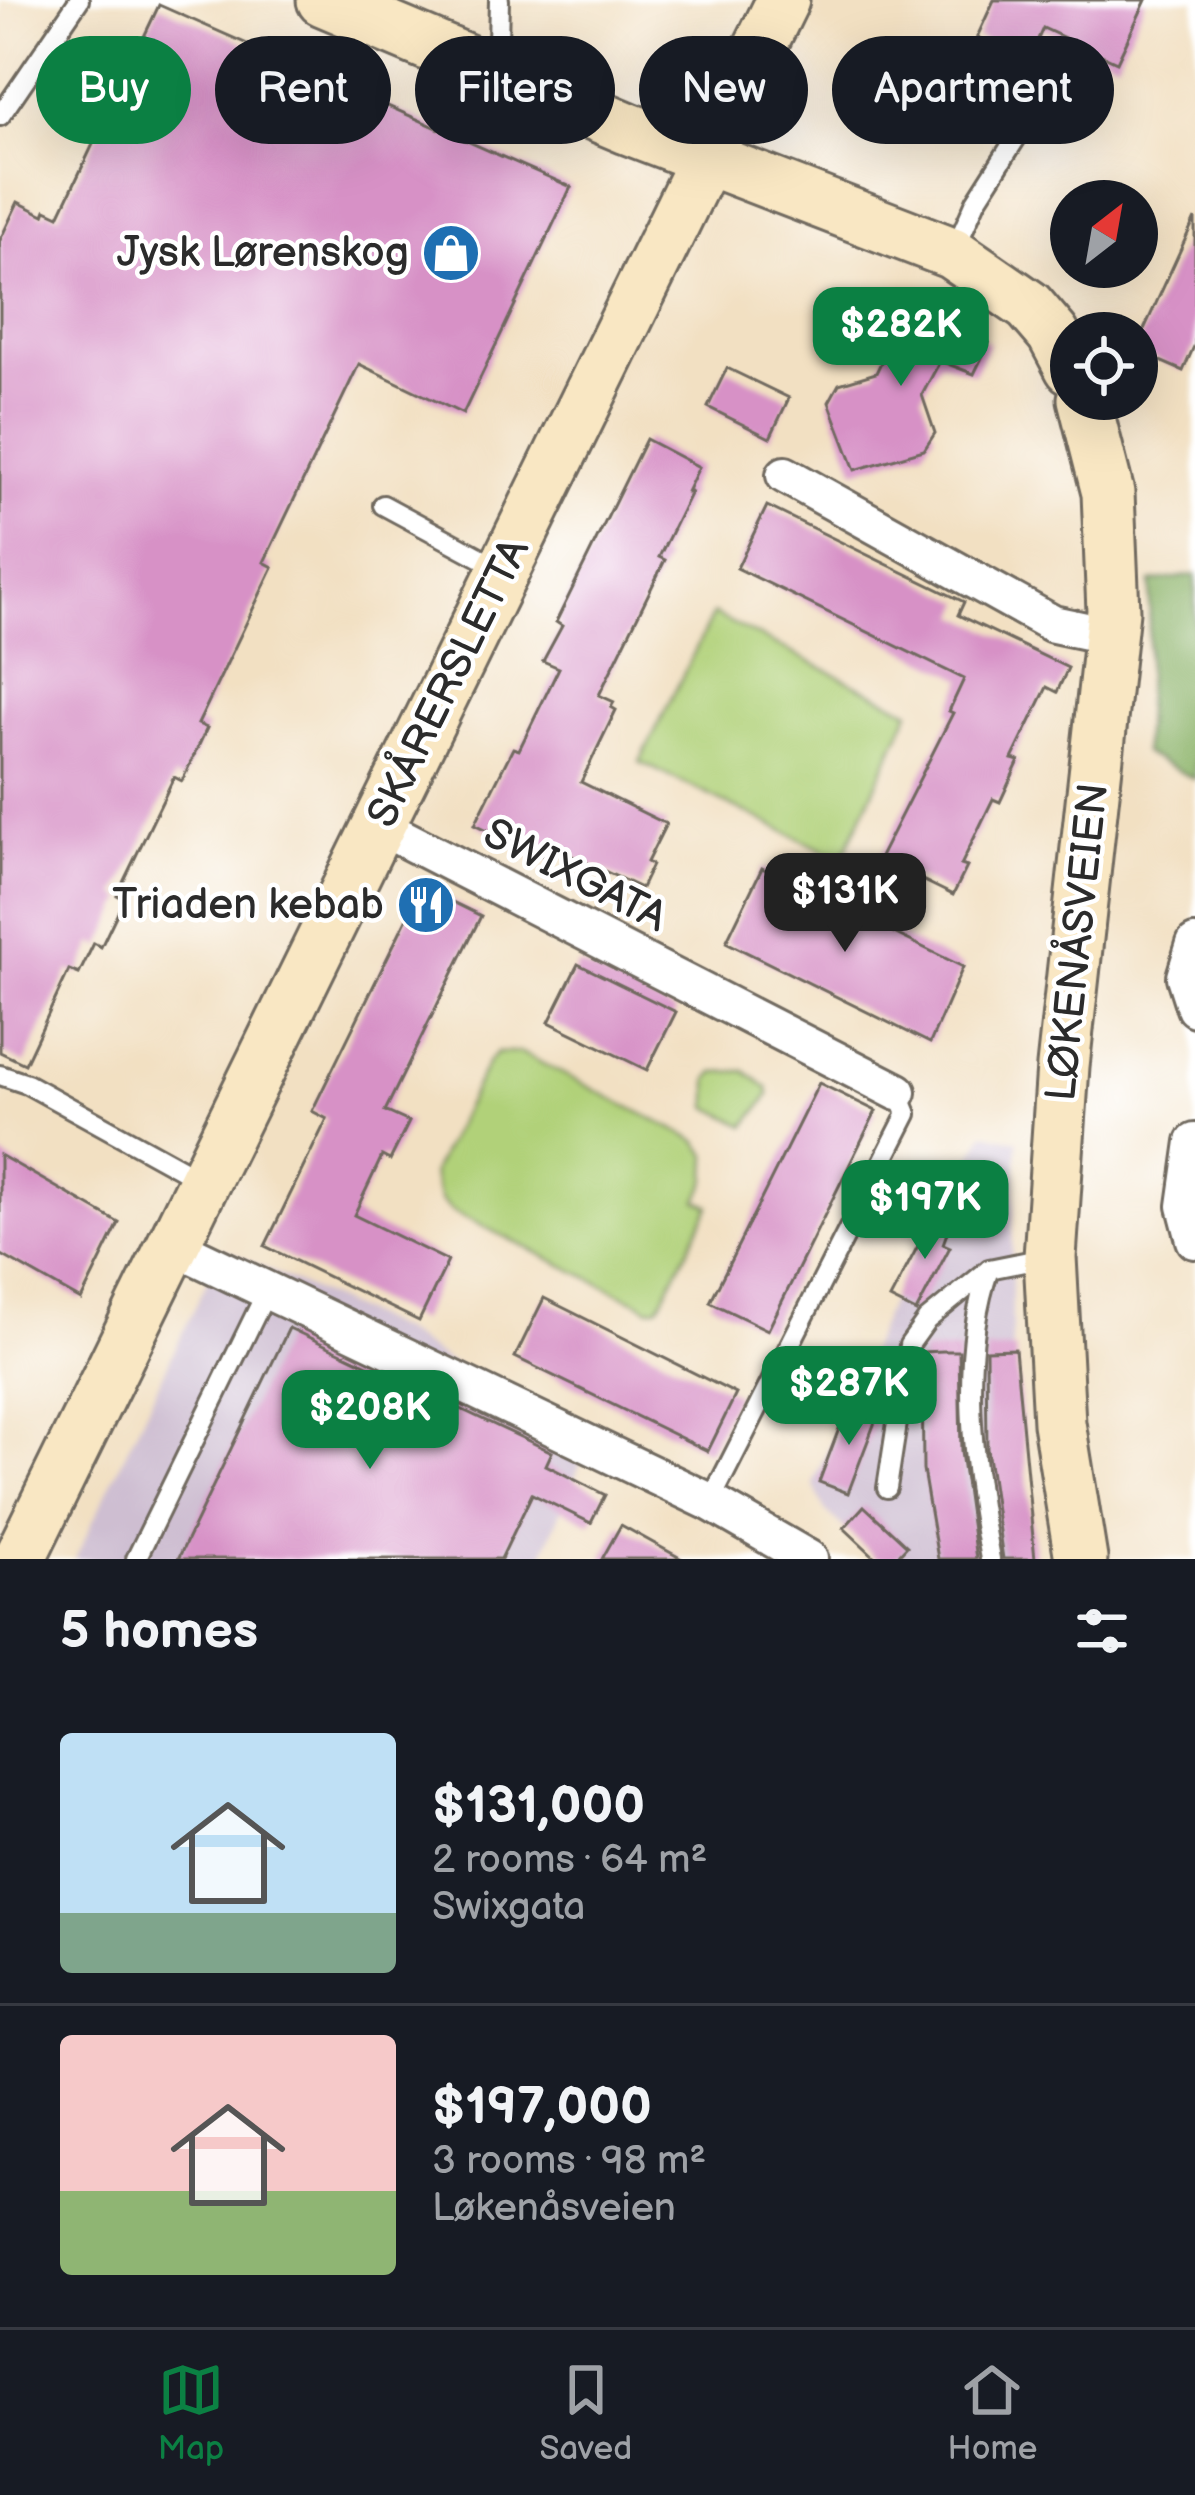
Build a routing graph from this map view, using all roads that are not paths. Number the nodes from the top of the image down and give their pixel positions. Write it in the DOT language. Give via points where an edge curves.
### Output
graph roads {
  1 [pos="79,0"];
  2 [pos="323,0"];
  3 [pos="499,0"];
  4 [pos="783,0"];
  5 [pos="498,36"];
  6 [pos="415,39"];
  7 [pos="0,116"];
  8 [pos="615,122"];
  9 [pos="1012,144"];
  10 [pos="706,159"];
  11 [pos="952,253"];
  12 [pos="1050,330"];
  13 [pos="1090,420"];
  14 [pos="785,476"];
  15 [pos="383,505"];
  16 [pos="505,571"];
  17 [pos="1109,636"];
  18 [pos="379,826"];
  19 [pos="1195,944"];
  20 [pos="1195,1007"];
  21 [pos="0,1075"];
  22 [pos="898,1091"];
  23 [pos="1195,1142"];
  24 [pos="205,1182"];
  25 [pos="1195,1240"];
  26 [pos="174,1246"];
  27 [pos="1050,1257"];
  28 [pos="989,1269"];
  29 [pos="267,1292"];
  30 [pos="887,1488"];
  31 [pos="710,1502"];
  32 [pos="19,1559"];
  33 [pos="136,1559"];
  34 [pos="809,1559"];
  35 [pos="990,1559"];
  36 [pos="1081,1559"];
  1 -- 7 [label="lane"];
  2 -- 6 [label="street"];
  3 -- 5 [label="lane"];
  4 -- 10 [label="street, SKÅRERSLETTA"];
  8 -- 10 [label="street"];
  9 -- 11 [label="lane"];
  10 -- 11 [label="street"];
  10 -- 16 [label="street, SKÅRERSLETTA"];
  11 -- 12 [label="street" via="1029,306"];
  13 -- 17 [label="street, LØKENÅSVEIEN" via="1112,532"];
  14 -- 17 [label="street" via="1053,624"];
  15 -- 16 [label="lane"];
  16 -- 18 [label="street, SKÅRERSLETTA"];
  17 -- 27 [label="street, LØKENÅSVEIEN"];
  18 -- 22 [label="street, SWIXGATA"];
  18 -- 24 [label="street, SKÅRERSLETTA"];
  19 -- 20 [label="street" via="1185,977"];
  21 -- 24 [label="lane"];
  22 -- 31 [label="lane, SWIXGATA" via="907,1114"];
  23 -- 25 [label="street" via="1186,1206"];
  24 -- 26 [label="street, SKÅRERSLETTA"];
  26 -- 29 [label="street"];
  26 -- 32 [label="street, SKÅRERSLETTA"];
  27 -- 28 [label="lane"];
  27 -- 36 [label="street, LØKENÅSVEIEN" via="1059,1423"];
  28 -- 30 [label="lane" via="927,1320 909,1346"];
  28 -- 35 [label="lane" via="974,1311 973,1467"];
  29 -- 31 [label="street"];
  29 -- 33 [label="lane"];
  31 -- 34 [label="street"];
}
